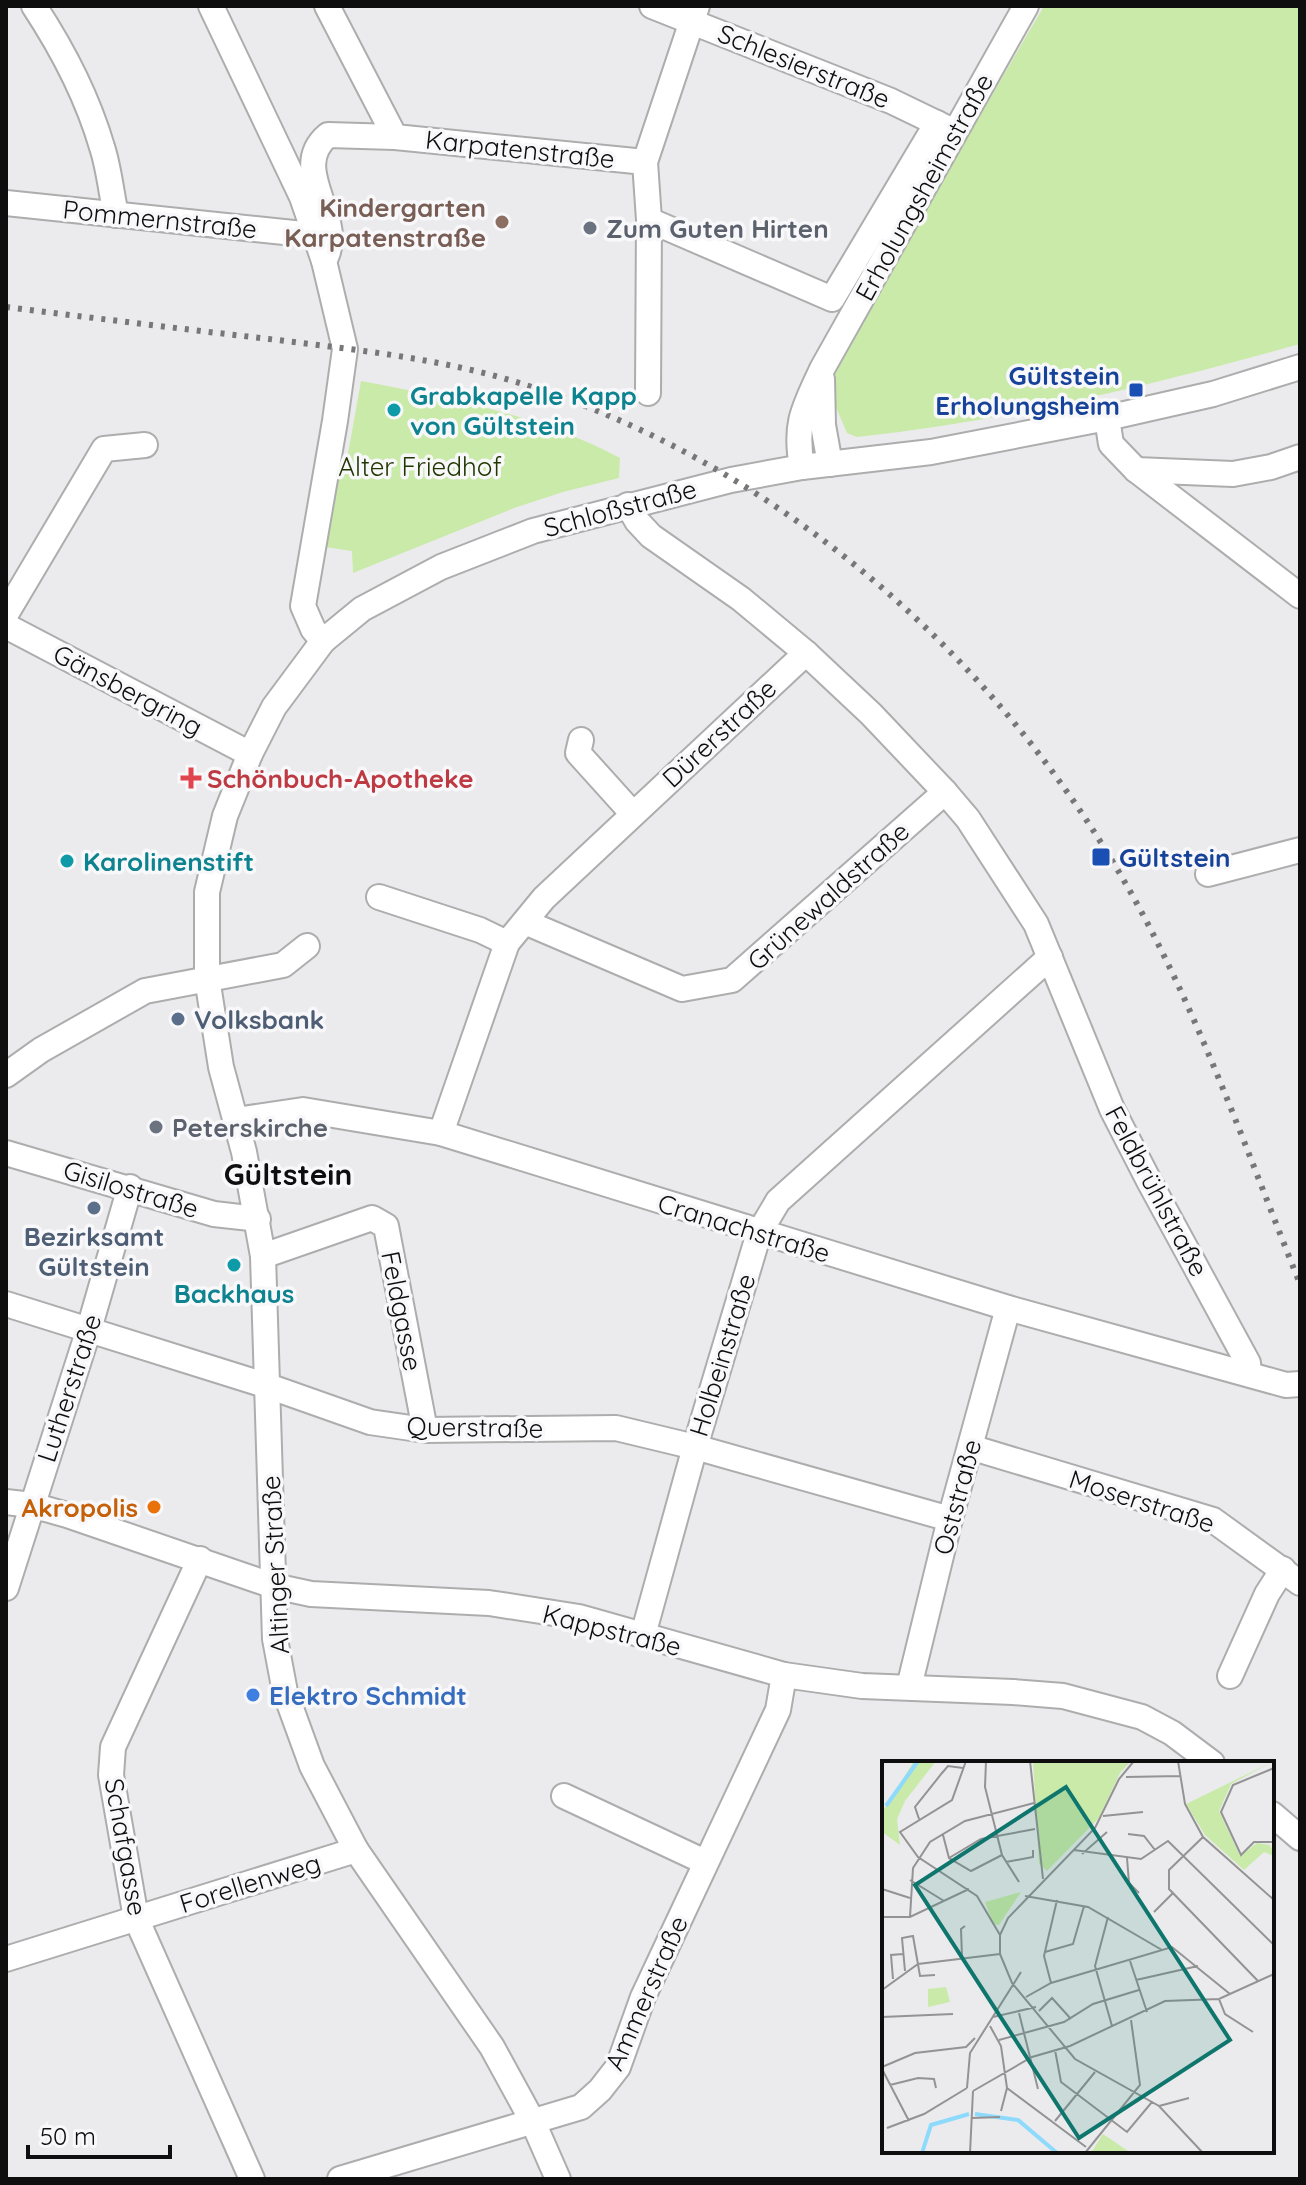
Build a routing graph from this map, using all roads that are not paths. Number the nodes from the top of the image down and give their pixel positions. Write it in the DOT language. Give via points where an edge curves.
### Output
graph roads {
  1 [pos="34,6"];
  2 [pos="211,6"];
  3 [pos="327,6"];
  4 [pos="652,6"];
  5 [pos="1026,6"];
  6 [pos="694,13"];
  7 [pos="945,128"];
  8 [pos="395,137"];
  9 [pos="645,162"];
  10 [pos="6,203"];
  11 [pos="116,215"];
  12 [pos="649,220"];
  13 [pos="313,235"];
  14 [pos="324,261"];
  15 [pos="1300,367"];
  16 [pos="822,369"];
  17 [pos="648,393"];
  18 [pos="1107,418"];
  19 [pos="145,445"];
  20 [pos="1300,457"];
  21 [pos="830,464"];
  22 [pos="802,467"];
  23 [pos="1136,470"];
  24 [pos="628,505"];
  25 [pos="1300,596"];
  26 [pos="6,614"];
  27 [pos="6,626"];
  28 [pos="323,641"];
  29 [pos="806,653"];
  30 [pos="581,740"];
  31 [pos="250,754"];
  32 [pos="945,792"];
  33 [pos="633,814"];
  34 [pos="1300,850"];
  35 [pos="1208,874"];
  36 [pos="379,897"];
  37 [pos="525,922"];
  38 [pos="507,943"];
  39 [pos="307,946"];
  40 [pos="1050,957"];
  41 [pos="207,978"];
  42 [pos="6,1075"];
  43 [pos="236,1120"];
  44 [pos="441,1133"];
  45 [pos="6,1153"];
  46 [pos="130,1187"];
  47 [pos="258,1219"];
  48 [pos="759,1233"];
  49 [pos="263,1256"];
  50 [pos="6,1304"];
  51 [pos="1008,1308"];
  52 [pos="89,1329"];
  53 [pos="1249,1374"];
  54 [pos="1300,1384"];
  55 [pos="268,1386"];
  56 [pos="425,1430"];
  57 [pos="695,1447"];
  58 [pos="970,1447"];
  59 [pos="6,1502"];
  60 [pos="32,1505"];
  61 [pos="950,1519"];
  62 [pos="200,1559"];
  63 [pos="1292,1576"];
  64 [pos="274,1586"];
  65 [pos="6,1588"];
  66 [pos="643,1635"];
  67 [pos="784,1675"];
  68 [pos="1230,1676"];
  69 [pos="909,1687"];
  70 [pos="1209,1761"];
  71 [pos="564,1796"];
  72 [pos="1274,1816"];
  73 [pos="1300,1838"];
  74 [pos="356,1850"];
  75 [pos="705,1862"];
  76 [pos="136,1918"];
  77 [pos="6,1959"];
  78 [pos="533,2122"];
  79 [pos="252,2179"];
  80 [pos="340,2179"];
  81 [pos="558,2179"];
  1 -- 11 [label="street" via="84,95 103,149"];
  2 -- 13 [label="street" via="302,197"];
  3 -- 8 [label="street, Karpatenstraße"];
  4 -- 6 [label="street, Schlesierstraße"];
  5 -- 7 [label="street, Erholungsheimstraße"];
  6 -- 7 [label="street, Schlesierstraße"];
  6 -- 9 [label="street"];
  7 -- 12 [label="street" via="832,299"];
  7 -- 16 [label="street, Erholungsheimstraße"];
  8 -- 9 [label="street, Karpatenstraße"];
  8 -- 14 [label="street, Karpatenstraße" via="328,135 316,145 311,160 330,232"];
  9 -- 12 [label="street"];
  10 -- 11 [label="street, Pommernstraße"];
  11 -- 13 [label="street, Pommernstraße"];
  12 -- 17 [label="street"];
  13 -- 14 [label="street"];
  14 -- 28 [label="street" via="345,349 303,606"];
  15 -- 18 [label="street, Schloßstraße"];
  16 -- 21 [label="street, Erholungsheimstraße"];
  16 -- 22 [label="street, Erholungsheimstraße" via="801,415 797,440"];
  18 -- 21 [label="street, Schloßstraße" via="931,452"];
  18 -- 23 [label="street" via="1111,444"];
  19 -- 26 [label="street" via="104,449"];
  20 -- 23 [label="street" via="1233,474"];
  21 -- 22 [label="street, Schloßstraße"];
  22 -- 24 [label="street, Schloßstraße"];
  23 -- 25 [label="street"];
  24 -- 28 [label="street, Schloßstraße" via="533,531 441,567 362,609"];
  24 -- 29 [label="street, Feldbrühlstraße" via="651,536"];
  27 -- 31 [label="street, Gänsbergring"];
  28 -- 31 [label="street, Schloßstraße" via="274,707"];
  29 -- 32 [label="street, Feldbrühlstraße"];
  29 -- 33 [label="street, Dürerstraße"];
  30 -- 33 [label="street" via="578,753"];
  31 -- 41 [label="street, Schloßstraße" via="225,816 207,892"];
  32 -- 37 [label="street, Grünewaldstraße" via="732,980 682,989"];
  32 -- 40 [label="street, Feldbrühlstraße" via="1021,897"];
  33 -- 37 [label="street, Dürerstraße"];
  34 -- 35 [label="street"];
  36 -- 38 [label="street"];
  37 -- 38 [label="street, Dürerstraße"];
  38 -- 44 [label="street, Dürerstraße"];
  39 -- 41 [label="street" via="283,965"];
  40 -- 48 [label="street, Holbeinstraße" via="778,1201"];
  40 -- 53 [label="street, Feldbrühlstraße" via="1112,1109 1248,1363"];
  41 -- 42 [label="street" via="145,991"];
  41 -- 43 [label="street, Altinger Straße" via="221,1067"];
  43 -- 44 [label="street, Cranachstraße" via="303,1110"];
  43 -- 47 [label="street, Altinger Straße"];
  44 -- 48 [label="street, Cranachstraße"];
  45 -- 46 [label="street, Gisilostraße"];
  46 -- 47 [label="street, Gisilostraße" via="214,1214"];
  46 -- 52 [label="street, Lutherstraße"];
  47 -- 49 [label="street, Altinger Straße"];
  48 -- 51 [label="street, Cranachstraße"];
  48 -- 57 [label="street, Holbeinstraße"];
  49 -- 55 [label="street, Altinger Straße"];
  49 -- 56 [label="street, Feldgasse" via="372,1218 386,1226"];
  50 -- 52 [label="street, Querstraße"];
  51 -- 53 [label="street, Cranachstraße"];
  51 -- 58 [label="street, Oststraße"];
  52 -- 55 [label="street, Querstraße"];
  52 -- 60 [label="street, Lutherstraße"];
  53 -- 54 [label="street"];
  55 -- 56 [label="street, Querstraße" via="370,1422"];
  55 -- 64 [label="street, Altinger Straße"];
  56 -- 57 [label="street, Querstraße" via="616,1428"];
  57 -- 61 [label="street, Querstraße"];
  57 -- 66 [label="street, Holbeinstraße"];
  58 -- 61 [label="street, Oststraße"];
  58 -- 63 [label="street, Moserstraße" via="1213,1520"];
  59 -- 60 [label="street, Kappstraße"];
  60 -- 62 [label="street, Kappstraße"];
  60 -- 65 [label="street, Lutherstraße"];
  61 -- 69 [label="street, Oststraße"];
  62 -- 64 [label="street, Kappstraße"];
  62 -- 76 [label="street, Schafgasse" via="113,1747 111,1775"];
  63 -- 68 [label="street" via="1267,1594"];
  64 -- 66 [label="street, Kappstraße" via="311,1594 489,1603 579,1617"];
  64 -- 74 [label="street, Altinger Straße" via="275,1639 285,1692 312,1766"];
  66 -- 67 [label="street, Kappstraße"];
  67 -- 69 [label="street, Kappstraße"];
  67 -- 75 [label="street, Ammerstraße" via="778,1710"];
  69 -- 70 [label="street, Kappstraße" via="1063,1696 1142,1717"];
  71 -- 75 [label="street"];
  72 -- 73 [label="street"];
  74 -- 76 [label="street, Forellenweg"];
  74 -- 78 [label="street, Altinger Straße" via="492,2047"];
  75 -- 78 [label="street, Ammerstraße" via="643,1997 618,2067 581,2107"];
  76 -- 77 [label="street, Forellenweg"];
  76 -- 79 [label="street, Schafgasse"];
  78 -- 80 [label="street, Ammerstraße"];
  78 -- 81 [label="street, Altinger Straße"];
}
